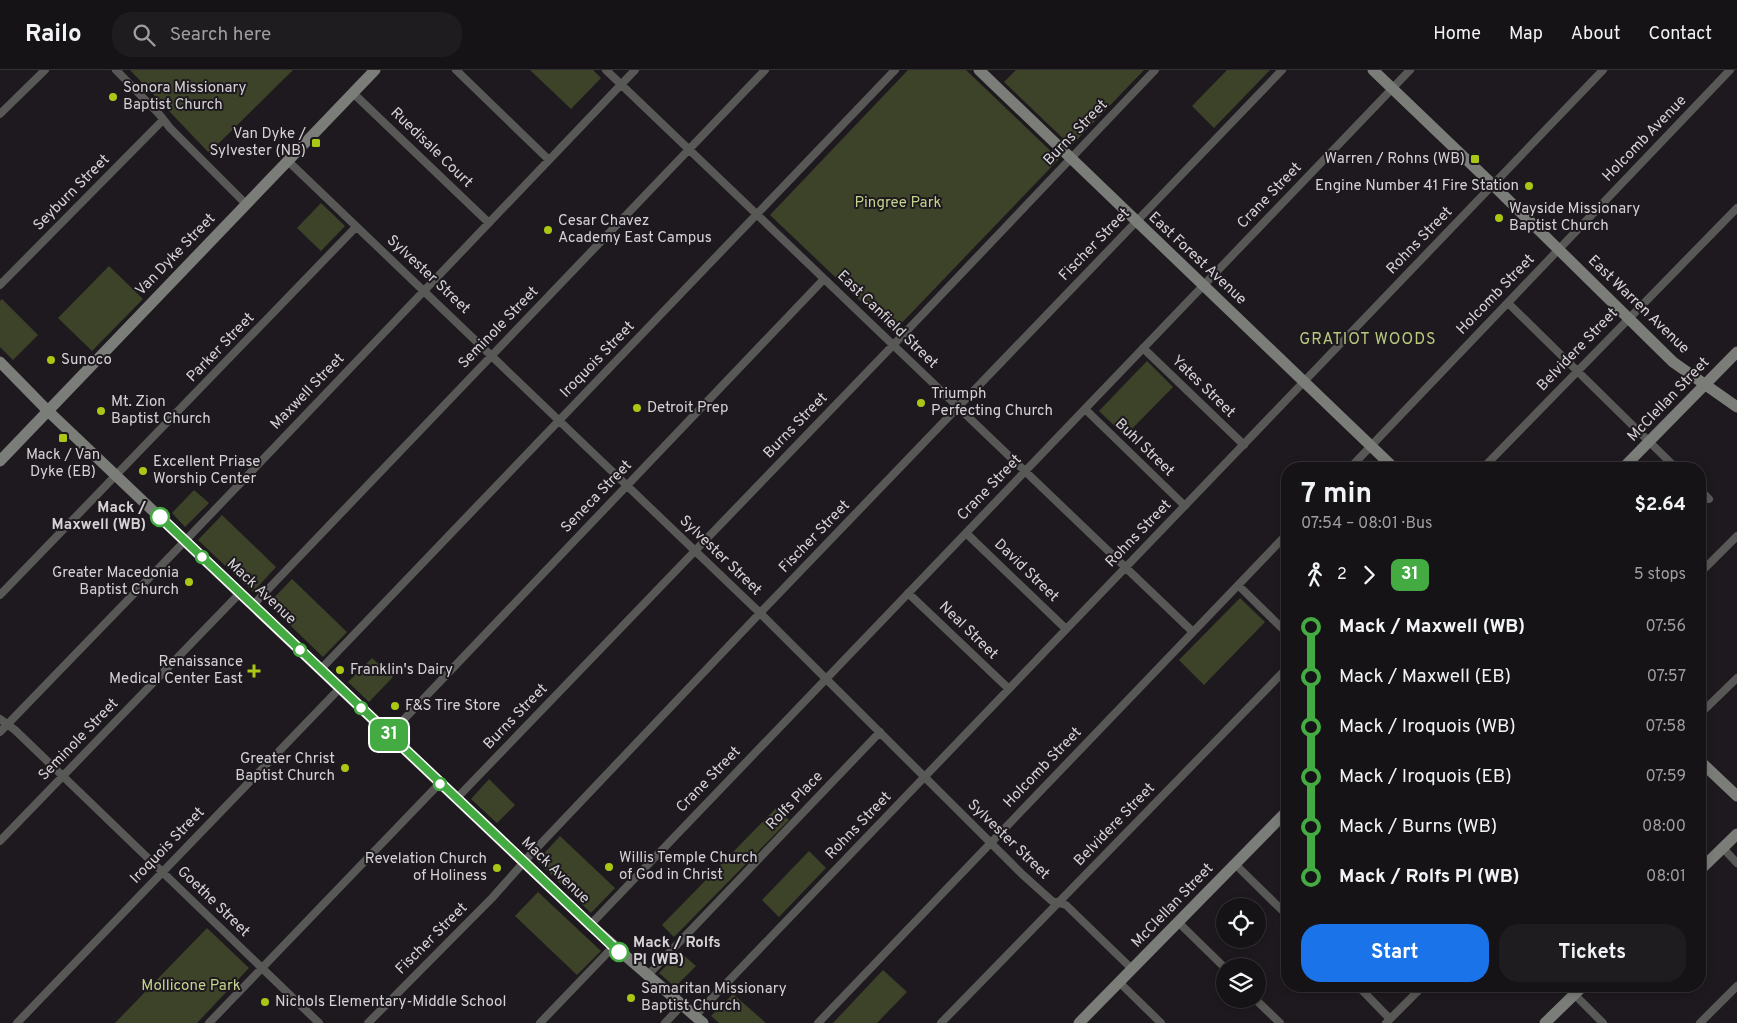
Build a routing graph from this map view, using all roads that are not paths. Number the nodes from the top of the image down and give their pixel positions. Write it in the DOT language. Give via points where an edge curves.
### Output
graph roads {
  1 [pos="45,70"];
  2 [pos="116,70"];
  3 [pos="375,70"];
  4 [pos="456,70"];
  5 [pos="606,70"];
  6 [pos="635,70"];
  7 [pos="765,70"];
  8 [pos="895,70"];
  9 [pos="979,70"];
  10 [pos="1155,70"];
  11 [pos="1282,70"];
  12 [pos="1373,70"];
  13 [pos="1410,70"];
  14 [pos="1603,70"];
  15 [pos="1730,70"];
  16 [pos="621,85"];
  17 [pos="1392,88"];
  18 [pos="353,93"];
  19 [pos="0,114"];
  20 [pos="163,120"];
  21 [pos="689,150"];
  22 [pos="1071,158"];
  23 [pos="549,160"];
  24 [pos="288,161"];
  25 [pos="1493,185"];
  26 [pos="246,204"];
  27 [pos="1737,208"];
  28 [pos="756,214"];
  29 [pos="1136,222"];
  30 [pos="489,223"];
  31 [pos="356,227"];
  32 [pos="1559,249"];
  33 [pos="824,279"];
  34 [pos="0,284"];
  35 [pos="1204,285"];
  36 [pos="424,290"];
  37 [pos="1508,303"];
  38 [pos="1629,319"];
  39 [pos="893,345"];
  40 [pos="1143,348"];
  41 [pos="1737,352"];
  42 [pos="492,356"];
  43 [pos="0,362"];
  44 [pos="1577,371"];
  45 [pos="1304,381"];
  46 [pos="1705,384"];
  47 [pos="958,407"];
  48 [pos="1737,407"];
  49 [pos="1085,409"];
  50 [pos="48,411"];
  51 [pos="559,421"];
  52 [pos="1649,442"];
  53 [pos="1244,445"];
  54 [pos="1371,446"];
  55 [pos="0,461"];
  56 [pos="1356,462"];
  57 [pos="1388,462"];
  58 [pos="1489,462"];
  59 [pos="1629,462"];
  60 [pos="1670,462"];
  61 [pos="1025,471"];
  62 [pos="116,475"];
  63 [pos="627,486"];
  64 [pos="1706,495"];
  65 [pos="1710,499"];
  66 [pos="1185,506"];
  67 [pos="966,533"];
  68 [pos="1737,536"];
  69 [pos="1281,540"];
  70 [pos="185,541"];
  71 [pos="695,551"];
  72 [pos="1706,567"];
  73 [pos="1126,568"];
  74 [pos="1238,585"];
  75 [pos="240,593"];
  76 [pos="908,593"];
  77 [pos="0,595"];
  78 [pos="253,605"];
  79 [pos="760,614"];
  80 [pos="1281,627"];
  81 [pos="1066,629"];
  82 [pos="1193,632"];
  83 [pos="320,670"];
  84 [pos="1281,674"];
  85 [pos="1737,678"];
  86 [pos="826,679"];
  87 [pos="340,688"];
  88 [pos="1008,689"];
  89 [pos="1706,708"];
  90 [pos="0,719"];
  91 [pos="7,724"];
  92 [pos="0,732"];
  93 [pos="880,732"];
  94 [pos="389,735"];
  95 [pos="1706,767"];
  96 [pos="63,776"];
  97 [pos="924,777"];
  98 [pos="440,783"];
  99 [pos="1737,796"];
  100 [pos="456,799"];
  101 [pos="1281,817"];
  102 [pos="1737,834"];
  103 [pos="0,841"];
  104 [pos="991,843"];
  105 [pos="1722,848"];
  106 [pos="524,863"];
  107 [pos="1737,863"];
  108 [pos="1235,864"];
  109 [pos="1706,864"];
  110 [pos="162,872"];
  111 [pos="1059,903"];
  112 [pos="1281,909"];
  113 [pos="1178,922"];
  114 [pos="590,925"];
  115 [pos="613,947"];
  116 [pos="1216,959"];
  117 [pos="262,968"];
  118 [pos="1132,969"];
  119 [pos="646,976"];
  120 [pos="1119,982"];
  121 [pos="1737,986"];
  122 [pos="1363,992"];
  123 [pos="1417,992"];
  124 [pos="1571,992"];
  125 [pos="1577,992"];
  126 [pos="682,1005"];
  127 [pos="1265,1008"];
  128 [pos="699,1020"];
  129 [pos="1388,1021"];
  130 [pos="17,1023"];
  131 [pos="210,1023"];
  132 [pos="319,1023"];
  133 [pos="368,1023"];
  134 [pos="540,1023"];
  135 [pos="665,1023"];
  136 [pos="818,1023"];
  137 [pos="942,1023"];
  138 [pos="1079,1023"];
  139 [pos="1161,1023"];
  140 [pos="1280,1023"];
  141 [pos="1545,1023"];
  142 [pos="1603,1023"];
  143 [pos="1700,1023"];
  1 -- 19 [label="street"];
  2 -- 20 [label="street"];
  3 -- 18 [label="main road, Van Dyke Street"];
  4 -- 23 [label="street"];
  5 -- 16 [label="street, East Canfield Street"];
  6 -- 16 [label="street, Maxwell Street"];
  7 -- 21 [label="street, Seminole Street"];
  8 -- 28 [label="street, Iroquois Street"];
  9 -- 22 [label="main road, East Forest Avenue"];
  10 -- 22 [label="street, Burns Street"];
  11 -- 29 [label="street, Fischer Street"];
  12 -- 17 [label="main road, East Warren Avenue"];
  13 -- 17 [label="street, Crane Street"];
  14 -- 25 [label="street, Rohns Street"];
  15 -- 32 [label="street, Holcomb Avenue"];
  16 -- 21 [label="street, East Canfield Street"];
  16 -- 23 [label="street, Maxwell Street"];
  17 -- 25 [label="main road, East Warren Avenue"];
  17 -- 35 [label="street, Crane Street"];
  18 -- 24 [label="main road, Van Dyke Street"];
  18 -- 30 [label="street, Ruedisale Court"];
  20 -- 26 [label="street"];
  20 -- 34 [label="street, Seyburn Street"];
  21 -- 28 [label="street, East Canfield Street"];
  21 -- 42 [label="street, Seminole Street"];
  22 -- 29 [label="main road, East Forest Avenue"];
  22 -- 39 [label="street, Burns Street"];
  23 -- 30 [label="street, Maxwell Street"];
  24 -- 26 [label="main road, Van Dyke Street"];
  24 -- 31 [label="street, Sylvester Street"];
  25 -- 32 [label="main road, East Warren Avenue"];
  25 -- 45 [label="street, Rohns Street"];
  26 -- 50 [label="main road, Van Dyke Street"];
  27 -- 38 [label="street, Belvidere Street"];
  28 -- 33 [label="street, East Canfield Street"];
  28 -- 51 [label="street, Iroquois Street"];
  29 -- 35 [label="main road, East Forest Avenue"];
  29 -- 47 [label="street, Fischer Street"];
  30 -- 36 [label="street, Maxwell Street"];
  31 -- 36 [label="street, Sylvester Street"];
  31 -- 62 [label="street, Parker Street"];
  32 -- 37 [label="street, Holcomb Street"];
  32 -- 38 [label="main road, East Warren Avenue"];
  33 -- 39 [label="street, East Canfield Street"];
  33 -- 63 [label="street, Seneca Street"];
  35 -- 40 [label="street, Crane Street"];
  35 -- 45 [label="main road, East Forest Avenue"];
  36 -- 42 [label="street, Sylvester Street"];
  36 -- 70 [label="street, Maxwell Street"];
  37 -- 44 [label="street"];
  37 -- 54 [label="street, Holcomb Street"];
  38 -- 44 [label="street, Belvidere Street"];
  38 -- 46 [label="main road, East Warren Avenue" via="1674,362"];
  39 -- 47 [label="street, East Canfield Street"];
  39 -- 71 [label="street, Burns Street"];
  40 -- 49 [label="street, Crane Street"];
  40 -- 53 [label="street, Yates Street"];
  41 -- 46 [label="main road, McClellan Street"];
  42 -- 51 [label="street, Sylvester Street"];
  42 -- 78 [label="street, Seminole Street"];
  43 -- 50 [label="main road, Mack Avenue"];
  44 -- 52 [label="street"];
  44 -- 58 [label="street, Belvidere Street"];
  45 -- 53 [label="street, Rohns Street"];
  45 -- 54 [label="main road, East Forest Avenue"];
  46 -- 48 [label="main road, East Warren Avenue"];
  46 -- 52 [label="main road, McClellan Street"];
  47 -- 61 [label="street, East Canfield Street"];
  47 -- 79 [label="street, Fischer Street"];
  49 -- 61 [label="street, Crane Street"];
  49 -- 66 [label="street, Buhl Street"];
  50 -- 55 [label="main road, Van Dyke Street"];
  50 -- 62 [label="main road, Mack Avenue"];
  51 -- 63 [label="street, Sylvester Street"];
  51 -- 83 [label="street, Iroquois Street"];
  52 -- 59 [label="main road, McClellan Street"];
  52 -- 60 [label="street"];
  53 -- 66 [label="street, Rohns Street"];
  54 -- 56 [label="street, Holcomb Street"];
  54 -- 57 [label="main road, East Forest Avenue"];
  61 -- 67 [label="street, Crane Street"];
  61 -- 73 [label="street, East Canfield Street"];
  62 -- 70 [label="main road, Mack Avenue"];
  62 -- 77 [label="street, Parker Street"];
  63 -- 71 [label="street, Sylvester Street"];
  63 -- 94 [label="street, Seneca Street"];
  64 -- 65 [label="street"];
  66 -- 73 [label="street, Rohns Street"];
  67 -- 76 [label="street, Crane Street"];
  67 -- 81 [label="street, David Street"];
  68 -- 72 [label="street"];
  69 -- 74 [label="street, Holcomb Street"];
  70 -- 75 [label="main road, Mack Avenue"];
  70 -- 91 [label="street, Maxwell Street"];
  71 -- 79 [label="street, Sylvester Street"];
  71 -- 100 [label="street, Burns Street"];
  73 -- 81 [label="street, Rohns Street"];
  73 -- 82 [label="street, East Canfield Street"];
  74 -- 80 [label="street"];
  74 -- 82 [label="street, Holcomb Street"];
  75 -- 78 [label="main road, Mack Avenue"];
  75 -- 96 [label="street, Seminole Street"];
  76 -- 86 [label="street, Crane Street"];
  76 -- 88 [label="street, Neal Street"];
  78 -- 83 [label="main road, Mack Avenue"];
  79 -- 86 [label="street, Sylvester Street"];
  79 -- 106 [label="street, Fischer Street"];
  81 -- 88 [label="street, Rohns Street"];
  82 -- 104 [label="street, Holcomb Street"];
  83 -- 87 [label="main road, Mack Avenue"];
  84 -- 111 [label="street, Belvidere Street"];
  85 -- 89 [label="street"];
  86 -- 93 [label="street, Sylvester Street"];
  86 -- 114 [label="street, Crane Street"];
  87 -- 94 [label="main road, Mack Avenue"];
  87 -- 110 [label="street, Iroquois Street"];
  88 -- 97 [label="street, Rohns Street"];
  90 -- 91 [label="street, Goethe Street"];
  91 -- 92 [label="street, Maxwell Street"];
  91 -- 96 [label="street, Goethe Street"];
  93 -- 97 [label="street, Sylvester Street"];
  93 -- 119 [label="street, Rolfs Place"];
  94 -- 98 [label="main road, Mack Avenue"];
  95 -- 99 [label="main road"];
  96 -- 103 [label="street, Seminole Street"];
  96 -- 110 [label="street, Goethe Street"];
  97 -- 104 [label="street, Sylvester Street"];
  97 -- 128 [label="street, Rohns Street"];
  98 -- 100 [label="main road, Mack Avenue"];
  98 -- 117 [label="street"];
  100 -- 106 [label="main road, Mack Avenue"];
  101 -- 108 [label="main road, McClellan Street"];
  102 -- 105 [label="main road"];
  104 -- 111 [label="street, Sylvester Street" via="1050,899"];
  104 -- 136 [label="street, Holcomb Street"];
  105 -- 107 [label="street"];
  105 -- 109 [label="main road"];
  106 -- 114 [label="main road, Mack Avenue"];
  106 -- 133 [label="street, Fischer Street"];
  108 -- 112 [label="street"];
  108 -- 113 [label="main road, McClellan Street"];
  110 -- 117 [label="street, Goethe Street"];
  110 -- 130 [label="street, Iroquois Street"];
  111 -- 118 [label="street, Sylvester Street" via="1066,905"];
  111 -- 137 [label="street, Belvidere Street"];
  113 -- 116 [label="street"];
  113 -- 118 [label="main road, McClellan Street"];
  114 -- 115 [label="main road, Mack Avenue"];
  115 -- 119 [label="main road, Mack Avenue"];
  115 -- 134 [label="street"];
  117 -- 131 [label="street"];
  117 -- 132 [label="street, Goethe Street"];
  118 -- 120 [label="main road, McClellan Street"];
  119 -- 126 [label="main road, Mack Avenue"];
  120 -- 138 [label="main road, McClellan Street"];
  120 -- 139 [label="street"];
  121 -- 143 [label="street"];
  122 -- 129 [label="street"];
  123 -- 129 [label="street"];
  124 -- 141 [label="main road"];
  125 -- 142 [label="street"];
  126 -- 128 [label="main road, Mack Avenue"];
  126 -- 135 [label="street"];
  127 -- 140 [label="street"];
}
